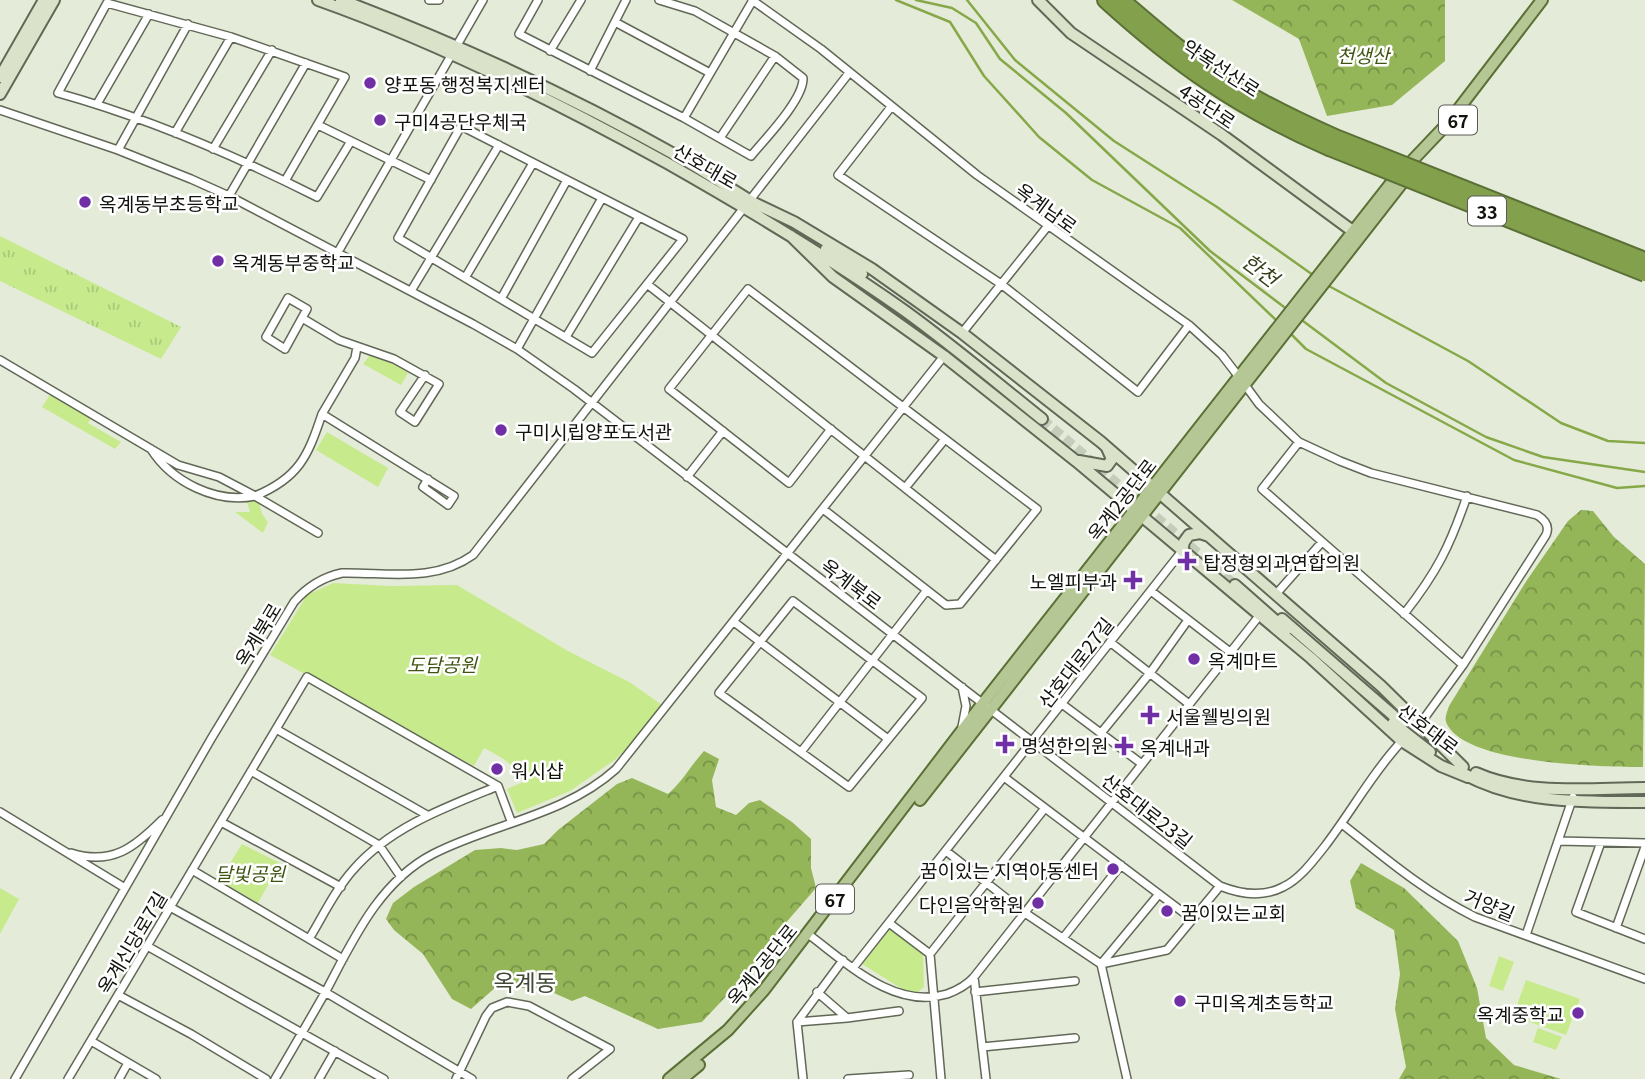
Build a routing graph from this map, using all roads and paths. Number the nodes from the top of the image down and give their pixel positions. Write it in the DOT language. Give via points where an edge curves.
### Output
graph roads {
  1 [pos="46,0"];
  2 [pos="318,0"];
  3 [pos="341,0"];
  4 [pos="429,0"];
  5 [pos="439,0"];
  6 [pos="483,0"];
  7 [pos="538,0"];
  8 [pos="581,0"];
  9 [pos="626,0"];
  10 [pos="659,0"];
  11 [pos="752,0"];
  12 [pos="1038,0"];
  13 [pos="1105,0"];
  14 [pos="1122,0"];
  15 [pos="1542,0"];
  16 [pos="1550,0"];
  17 [pos="149,14"];
  18 [pos="615,22"];
  19 [pos="188,24"];
  20 [pos="734,33"];
  21 [pos="231,37"];
  22 [pos="272,50"];
  23 [pos="454,50"];
  24 [pos="550,51"];
  25 [pos="775,56"];
  26 [pos="306,63"];
  27 [pos="590,71"];
  28 [pos="710,73"];
  29 [pos="849,73"];
  30 [pos="0,77"];
  31 [pos="0,94"];
  32 [pos="97,104"];
  33 [pos="891,107"];
  34 [pos="0,110"];
  35 [pos="137,117"];
  36 [pos="684,118"];
  37 [pos="318,125"];
  38 [pos="175,133"];
  39 [pos="720,138"];
  40 [pos="351,141"];
  41 [pos="1331,142"];
  42 [pos="499,145"];
  43 [pos="213,149"];
  44 [pos="118,150"];
  45 [pos="391,160"];
  46 [pos="248,163"];
  47 [pos="533,163"];
  48 [pos="431,180"];
  49 [pos="567,180"];
  50 [pos="285,181"];
  51 [pos="229,196"];
  52 [pos="602,198"];
  53 [pos="747,204"];
  54 [pos="639,217"];
  55 [pos="1047,227"];
  56 [pos="1357,234"];
  57 [pos="790,236"];
  58 [pos="338,252"];
  59 [pos="431,258"];
  60 [pos="1645,260"];
  61 [pos="1645,274"];
  62 [pos="465,278"];
  63 [pos="647,284"];
  64 [pos="1001,284"];
  65 [pos="411,291"];
  66 [pos="501,299"];
  67 [pos="670,303"];
  68 [pos="302,318"];
  69 [pos="533,318"];
  70 [pos="1189,326"];
  71 [pos="962,333"];
  72 [pos="711,335"];
  73 [pos="566,337"];
  74 [pos="357,347"];
  75 [pos="517,349"];
  76 [pos="944,356"];
  77 [pos="0,361"];
  78 [pos="425,374"];
  79 [pos="1242,381"];
  80 [pos="592,404"];
  81 [pos="903,407"];
  82 [pos="322,414"];
  83 [pos="831,429"];
  84 [pos="723,431"];
  85 [pos="944,439"];
  86 [pos="1299,442"];
  87 [pos="149,447"];
  88 [pos="1107,447"];
  89 [pos="865,456"];
  90 [pos="1076,461"];
  91 [pos="687,477"];
  92 [pos="428,479"];
  93 [pos="905,488"];
  94 [pos="1157,489"];
  95 [pos="256,496"];
  96 [pos="1467,496"];
  97 [pos="823,509"];
  98 [pos="1138,514"];
  99 [pos="318,533"];
  100 [pos="1211,538"];
  101 [pos="1322,542"];
  102 [pos="1182,551"];
  103 [pos="788,554"];
  104 [pos="996,560"];
  105 [pos="1237,582"];
  106 [pos="927,590"];
  107 [pos="1151,591"];
  108 [pos="1277,593"];
  109 [pos="1404,614"];
  110 [pos="1258,616"];
  111 [pos="1188,620"];
  112 [pos="734,622"];
  113 [pos="893,634"];
  114 [pos="760,642"];
  115 [pos="1110,642"];
  116 [pos="1230,652"];
  117 [pos="872,661"];
  118 [pos="1463,665"];
  119 [pos="1150,673"];
  120 [pos="962,687"];
  121 [pos="840,703"];
  122 [pos="1062,704"];
  123 [pos="1189,704"];
  124 [pos="987,706"];
  125 [pos="1420,724"];
  126 [pos="276,729"];
  127 [pos="1101,733"];
  128 [pos="960,734"];
  129 [pos="888,739"];
  130 [pos="1033,741"];
  131 [pos="1402,741"];
  132 [pos="801,752"];
  133 [pos="1142,764"];
  134 [pos="251,771"];
  135 [pos="1466,772"];
  136 [pos="1004,777"];
  137 [pos="498,786"];
  138 [pos="1576,788"];
  139 [pos="1645,788"];
  140 [pos="1112,802"];
  141 [pos="1571,802"];
  142 [pos="1645,802"];
  143 [pos="1045,808"];
  144 [pos="0,812"];
  145 [pos="169,812"];
  146 [pos="427,815"];
  147 [pos="511,821"];
  148 [pos="221,822"];
  149 [pos="1342,824"];
  150 [pos="1084,838"];
  151 [pos="1558,841"];
  152 [pos="1601,842"];
  153 [pos="379,845"];
  154 [pos="1645,845"];
  155 [pos="58,847"];
  156 [pos="946,851"];
  157 [pos="1121,865"];
  158 [pos="192,870"];
  159 [pos="401,877"];
  160 [pos="987,883"];
  161 [pos="1220,886"];
  162 [pos="341,887"];
  163 [pos="125,888"];
  164 [pos="1159,894"];
  165 [pos="170,907"];
  166 [pos="1025,913"];
  167 [pos="1192,919"];
  168 [pos="889,923"];
  169 [pos="1616,928"];
  170 [pos="1526,935"];
  171 [pos="811,936"];
  172 [pos="1063,938"];
  173 [pos="309,939"];
  174 [pos="1645,939"];
  175 [pos="148,946"];
  176 [pos="930,954"];
  177 [pos="343,959"];
  178 [pos="843,960"];
  179 [pos="1101,964"];
  180 [pos="853,968"];
  181 [pos="974,977"];
  182 [pos="1645,979"];
  183 [pos="1075,981"];
  184 [pos="325,992"];
  185 [pos="817,992"];
  186 [pos="975,992"];
  187 [pos="118,995"];
  188 [pos="934,998"];
  189 [pos="899,1011"];
  190 [pos="847,1018"];
  191 [pos="797,1022"];
  192 [pos="302,1032"];
  193 [pos="1075,1038"];
  194 [pos="91,1041"];
  195 [pos="982,1047"];
  196 [pos="335,1051"];
  197 [pos="128,1062"];
  198 [pos="457,1075"];
  199 [pos="909,1075"];
  200 [pos="15,1079"];
  201 [pos="68,1079"];
  202 [pos="119,1079"];
  203 [pos="156,1079"];
  204 [pos="266,1079"];
  205 [pos="275,1079"];
  206 [pos="319,1079"];
  207 [pos="384,1079"];
  208 [pos="471,1079"];
  209 [pos="572,1079"];
  210 [pos="669,1079"];
  211 [pos="682,1079"];
  212 [pos="803,1079"];
  213 [pos="848,1079"];
  214 [pos="941,1079"];
  215 [pos="986,1079"];
  216 [pos="1127,1079"];
  1 -- 30 [label="street"];
  1 -- 31 [label="street"];
  2 -- 23 [label="street, 산호대로"];
  3 -- 23 [label="street, 산호대로"];
  4 -- 5 [label="street"];
  6 -- 23 [label="street"];
  7 -- 24 [label="street" via="519,34"];
  8 -- 24 [label="street"];
  9 -- 18 [label="street"];
  10 -- 20 [label="street" via="695,10"];
  11 -- 20 [label="street"];
  11 -- 29 [label="street, 옥계남로"];
  12 -- 56 [label="street, 4공단로" via="1071,33"];
  13 -- 41 [label="highway, 약목선산로 / 33" via="1199,78 1264,117"];
  14 -- 41 [label="highway, 약목선산로 / 33" via="1198,62"];
  15 -- 56 [label="main road, 옥계2공단로 / 67" via="1447,124 1402,170"];
  16 -- 56 [label="main road, 옥계2공단로 / 67" via="1447,133"];
  17 -- 19 [label="street"];
  17 -- 32 [label="street"];
  17 -- 32 [label="street" via="107,3 58,93"];
  18 -- 27 [label="street"];
  18 -- 28 [label="street"];
  19 -- 21 [label="street"];
  19 -- 35 [label="street"];
  20 -- 25 [label="street"];
  20 -- 28 [label="street"];
  21 -- 22 [label="street"];
  21 -- 38 [label="street"];
  22 -- 26 [label="street"];
  22 -- 43 [label="street"];
  23 -- 45 [label="street"];
  23 -- 53 [label="street, 산호대로" via="638,134"];
  24 -- 27 [label="street"];
  25 -- 39 [label="street"];
  25 -- 39 [label="street" via="803,78 797,98 751,156"];
  26 -- 37 [label="street" via="345,77"];
  26 -- 46 [label="street"];
  27 -- 36 [label="street"];
  28 -- 36 [label="street"];
  29 -- 33 [label="street, 옥계남로"];
  29 -- 53 [label="street"];
  32 -- 35 [label="street"];
  33 -- 55 [label="street, 옥계남로"];
  33 -- 64 [label="street" via="838,175"];
  34 -- 44 [label="street, 옥계북로"];
  35 -- 38 [label="street"];
  35 -- 44 [label="street"];
  36 -- 39 [label="street"];
  37 -- 40 [label="street"];
  37 -- 50 [label="street"];
  38 -- 43 [label="street"];
  40 -- 45 [label="street"];
  40 -- 50 [label="street" via="317,197"];
  41 -- 60 [label="highway, 33, bridge"];
  41 -- 61 [label="highway, 33, bridge"];
  42 -- 47 [label="street"];
  42 -- 48 [label="street" via="461,126"];
  42 -- 59 [label="street"];
  43 -- 46 [label="street"];
  44 -- 51 [label="street, 옥계북로"];
  45 -- 48 [label="street"];
  45 -- 58 [label="street"];
  46 -- 50 [label="street"];
  46 -- 51 [label="street"];
  47 -- 49 [label="street"];
  47 -- 62 [label="street"];
  48 -- 59 [label="street" via="398,238"];
  49 -- 52 [label="street"];
  49 -- 66 [label="street"];
  51 -- 58 [label="street, 옥계북로"];
  52 -- 54 [label="street"];
  52 -- 69 [label="street"];
  53 -- 57 [label="street, 산호대로"];
  53 -- 57 [label="street, 산호대로" via="814,241 892,296 1001,378 1043,417 906,312"];
  53 -- 67 [label="street"];
  53 -- 71 [label="street" via="783,216 873,269"];
  54 -- 63 [label="street" via="683,239"];
  54 -- 73 [label="street"];
  55 -- 64 [label="street"];
  55 -- 70 [label="street, 옥계남로"];
  56 -- 79 [label="main road, 옥계2공단로 / 67"];
  57 -- 76 [label="street" via="833,278"];
  58 -- 65 [label="street, 옥계북로"];
  59 -- 62 [label="street"];
  59 -- 65 [label="street"];
  62 -- 66 [label="street"];
  63 -- 67 [label="street"];
  63 -- 73 [label="street" via="592,353"];
  64 -- 70 [label="street" via="1138,392"];
  64 -- 71 [label="street"];
  65 -- 75 [label="street, 옥계북로"];
  66 -- 69 [label="street"];
  67 -- 72 [label="street"];
  67 -- 80 [label="street"];
  68 -- 68 [label="street" via="285,349 266,337 289,298 307,309"];
  68 -- 74 [label="street"];
  69 -- 73 [label="street"];
  69 -- 75 [label="street"];
  70 -- 79 [label="street, 옥계남로" via="1222,355"];
  71 -- 88 [label="street"];
  72 -- 81 [label="street" via="748,289"];
  72 -- 83 [label="street"];
  72 -- 84 [label="street" via="669,389"];
  74 -- 78 [label="street"];
  74 -- 82 [label="street"];
  75 -- 80 [label="street, 옥계북로"];
  76 -- 81 [label="street"];
  76 -- 90 [label="street"];
  77 -- 87 [label="street"];
  78 -- 78 [label="street" via="439,384 415,422 400,412"];
  79 -- 86 [label="street, 옥계남로"];
  79 -- 94 [label="main road, 옥계2공단로 / 67"];
  80 -- 91 [label="street, 옥계북로"];
  80 -- 145 [label="street, 옥계북로" via="482,546 463,562 424,574 342,573 322,579 300,595"];
  81 -- 85 [label="street"];
  81 -- 89 [label="street"];
  82 -- 92 [label="street"];
  82 -- 95 [label="street" via="303,463 277,486"];
  83 -- 84 [label="street" via="789,483"];
  83 -- 89 [label="street"];
  84 -- 91 [label="street"];
  85 -- 93 [label="street"];
  85 -- 104 [label="street" via="1037,509"];
  86 -- 96 [label="street" via="1371,473"];
  86 -- 101 [label="street" via="1262,489"];
  87 -- 95 [label="street" via="178,465 219,477"];
  87 -- 95 [label="street" via="168,470 202,490 227,498"];
  88 -- 90 [label="street" via="1112,459 1107,466"];
  88 -- 94 [label="street"];
  89 -- 93 [label="street"];
  89 -- 97 [label="street"];
  90 -- 98 [label="street"];
  91 -- 103 [label="street, 옥계북로"];
  93 -- 104 [label="street"];
  94 -- 98 [label="main road, 옥계2공단로 / 67"];
  94 -- 100 [label="street"];
  95 -- 99 [label="street"];
  96 -- 109 [label="street" via="1437,569"];
  96 -- 118 [label="street" via="1537,514 1548,531"];
  97 -- 103 [label="street"];
  97 -- 106 [label="street"];
  98 -- 102 [label="street"];
  98 -- 124 [label="main road, 옥계2공단로 / 67"];
  100 -- 102 [label="street" via="1189,535"];
  100 -- 108 [label="street"];
  101 -- 108 [label="street"];
  101 -- 109 [label="street"];
  102 -- 107 [label="street, 산호대로27길"];
  102 -- 110 [label="street"];
  103 -- 112 [label="street"];
  103 -- 113 [label="street, 옥계북로"];
  104 -- 106 [label="street" via="960,604 946,605"];
  105 -- 135 [label="street, 산호대로"];
  106 -- 113 [label="street, 옥계북로"];
  107 -- 111 [label="street"];
  107 -- 115 [label="street, 산호대로27길"];
  108 -- 125 [label="street"];
  109 -- 118 [label="street"];
  110 -- 116 [label="street"];
  110 -- 131 [label="street"];
  111 -- 116 [label="street"];
  111 -- 119 [label="street"];
  112 -- 114 [label="street"];
  112 -- 147 [label="street" via="616,769 556,807"];
  113 -- 117 [label="street"];
  113 -- 120 [label="street, 옥계북로"];
  114 -- 117 [label="street" via="793,601"];
  114 -- 121 [label="street"];
  114 -- 132 [label="street" via="719,693"];
  115 -- 119 [label="street"];
  115 -- 122 [label="street, 산호대로27길"];
  116 -- 123 [label="street"];
  117 -- 121 [label="street"];
  117 -- 129 [label="street" via="922,698"];
  118 -- 125 [label="street"];
  119 -- 123 [label="street"];
  119 -- 127 [label="street"];
  120 -- 124 [label="street, 옥계북로"];
  120 -- 128 [label="street" via="966,706"];
  121 -- 129 [label="street"];
  121 -- 132 [label="street"];
  122 -- 127 [label="street"];
  122 -- 130 [label="street, 산호대로27길"];
  123 -- 133 [label="street"];
  124 -- 128 [label="main road, 옥계2공단로 / 67"];
  124 -- 130 [label="street, 산호대로23길"];
  124 -- 171 [label="main road, 옥계2공단로 / 67"];
  125 -- 135 [label="street"];
  126 -- 134 [label="street, 옥계신당로7길"];
  126 -- 137 [label="street, 옥계신당로7길" via="307,677"];
  126 -- 146 [label="street"];
  127 -- 133 [label="street"];
  128 -- 171 [label="main road, 옥계2공단로 / 67"];
  129 -- 132 [label="street" via="849,787"];
  130 -- 136 [label="street, 산호대로27길"];
  130 -- 140 [label="street, 산호대로23길"];
  131 -- 135 [label="street" via="1441,766"];
  131 -- 149 [label="street, 산호대로23길"];
  133 -- 140 [label="street"];
  134 -- 148 [label="street, 옥계신당로7길"];
  134 -- 153 [label="street"];
  135 -- 138 [label="street, 산호대로" via="1518,785"];
  135 -- 141 [label="street, 산호대로" via="1508,792"];
  136 -- 143 [label="street"];
  136 -- 156 [label="street, 산호대로27길"];
  137 -- 146 [label="street"];
  137 -- 147 [label="street"];
  138 -- 139 [label="street, 산호대로"];
  138 -- 141 [label="street"];
  140 -- 150 [label="street"];
  140 -- 161 [label="street, 산호대로23길"];
  141 -- 142 [label="street, 산호대로"];
  141 -- 151 [label="street"];
  143 -- 150 [label="street"];
  143 -- 160 [label="street"];
  144 -- 155 [label="street"];
  145 -- 155 [label="street" via="142,840 115,855 75,854"];
  145 -- 163 [label="street, 옥계북로"];
  146 -- 153 [label="street"];
  147 -- 159 [label="street" via="432,855"];
  148 -- 158 [label="street, 옥계신당로7길"];
  148 -- 162 [label="street"];
  149 -- 161 [label="street, 산호대로23길" via="1304,871 1283,887 1248,894"];
  149 -- 170 [label="street, 거양길" via="1451,905"];
  150 -- 157 [label="street"];
  150 -- 166 [label="street"];
  151 -- 152 [label="street"];
  151 -- 170 [label="street"];
  152 -- 154 [label="street"];
  152 -- 169 [label="street" via="1576,912"];
  153 -- 159 [label="street"];
  153 -- 162 [label="street"];
  154 -- 169 [label="street"];
  155 -- 163 [label="street"];
  156 -- 160 [label="street"];
  156 -- 168 [label="street, 산호대로27길"];
  157 -- 164 [label="street"];
  157 -- 172 [label="street"];
  158 -- 165 [label="street, 옥계신당로7길"];
  158 -- 173 [label="street"];
  159 -- 177 [label="street" via="376,904"];
  160 -- 166 [label="street"];
  160 -- 176 [label="street"];
  161 -- 167 [label="street"];
  162 -- 173 [label="street"];
  163 -- 200 [label="street, 옥계북로"];
  164 -- 167 [label="street"];
  164 -- 179 [label="street"];
  165 -- 175 [label="street, 옥계신당로7길"];
  165 -- 184 [label="street"];
  166 -- 172 [label="street"];
  166 -- 181 [label="street"];
  167 -- 179 [label="street" via="1167,950"];
  168 -- 176 [label="street"];
  168 -- 180 [label="street, 산호대로27길"];
  169 -- 174 [label="street"];
  170 -- 182 [label="street, 거양길"];
  171 -- 178 [label="street"];
  171 -- 210 [label="main road, 옥계2공단로 / 67" via="735,1022"];
  171 -- 211 [label="main road, 옥계2공단로 / 67" via="757,1008"];
  172 -- 179 [label="street"];
  173 -- 177 [label="street"];
  175 -- 187 [label="street, 옥계신당로7길"];
  175 -- 192 [label="street"];
  176 -- 188 [label="street"];
  177 -- 184 [label="street"];
  178 -- 180 [label="street"];
  178 -- 185 [label="street"];
  179 -- 216 [label="street"];
  180 -- 188 [label="street" via="892,990"];
  181 -- 186 [label="street"];
  181 -- 188 [label="street" via="961,989"];
  183 -- 186 [label="street"];
  184 -- 192 [label="street"];
  184 -- 198 [label="street"];
  185 -- 190 [label="street"];
  185 -- 191 [label="street"];
  186 -- 195 [label="street"];
  187 -- 194 [label="street, 옥계신당로7길"];
  187 -- 204 [label="street"];
  188 -- 214 [label="street"];
  189 -- 190 [label="street"];
  190 -- 191 [label="street"];
  191 -- 212 [label="street"];
  192 -- 196 [label="street"];
  192 -- 205 [label="street"];
  193 -- 195 [label="street"];
  194 -- 197 [label="street"];
  194 -- 201 [label="street, 옥계신당로7길"];
  195 -- 215 [label="street"];
  196 -- 206 [label="street"];
  196 -- 207 [label="street"];
  197 -- 202 [label="street"];
  197 -- 203 [label="street"];
  198 -- 208 [label="street"];
  198 -- 209 [label="street" via="486,1016 496,1005 511,1001 610,1049"];
  199 -- 213 [label="street"];
}
